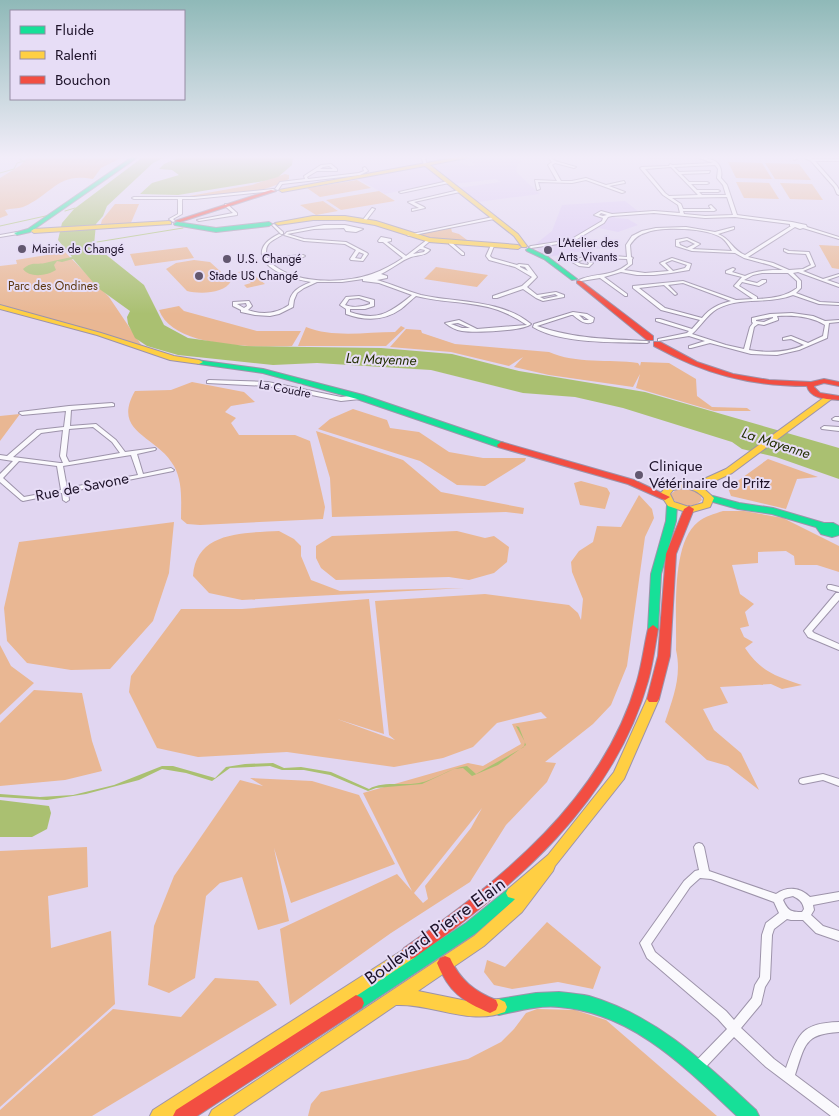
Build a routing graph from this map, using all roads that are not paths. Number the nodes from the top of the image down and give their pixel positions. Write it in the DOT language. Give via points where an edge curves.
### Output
graph roads {
  1 [pos="61,209"];
  2 [pos="180,209"];
  3 [pos="216,209"];
  4 [pos="230,209"];
  5 [pos="373,209"];
  6 [pos="419,209"];
  7 [pos="482,209"];
  8 [pos="681,209"];
  9 [pos="713,209"];
  10 [pos="733,209"];
  11 [pos="414,210"];
  12 [pos="682,212"];
  13 [pos="612,215"];
  14 [pos="735,216"];
  15 [pos="606,217"];
  16 [pos="493,218"];
  17 [pos="199,220"];
  18 [pos="364,221"];
  19 [pos="174,222"];
  20 [pos="792,225"];
  21 [pos="346,226"];
  22 [pos="733,228"];
  23 [pos="31,230"];
  24 [pos="280,230"];
  25 [pos="17,232"];
  26 [pos="409,234"];
  27 [pos="716,234"];
  28 [pos="0,236"];
  29 [pos="839,238"];
  30 [pos="429,240"];
  31 [pos="385,242"];
  32 [pos="450,243"];
  33 [pos="492,246"];
  34 [pos="420,247"];
  35 [pos="525,247"];
  36 [pos="688,249"];
  37 [pos="358,251"];
  38 [pos="735,252"];
  39 [pos="411,253"];
  40 [pos="421,254"];
  41 [pos="464,254"];
  42 [pos="780,255"];
  43 [pos="303,256"];
  44 [pos="745,256"];
  45 [pos="405,257"];
  46 [pos="631,258"];
  47 [pos="265,259"];
  48 [pos="586,259"];
  49 [pos="388,269"];
  50 [pos="733,269"];
  51 [pos="787,270"];
  52 [pos="797,270"];
  53 [pos="621,271"];
  54 [pos="671,271"];
  55 [pos="839,275"];
  56 [pos="385,277"];
  57 [pos="601,277"];
  58 [pos="373,278"];
  59 [pos="743,279"];
  60 [pos="318,280"];
  61 [pos="578,280"];
  62 [pos="823,280"];
  63 [pos="764,281"];
  64 [pos="665,284"];
  65 [pos="394,286"];
  66 [pos="839,286"];
  67 [pos="524,287"];
  68 [pos="793,293"];
  69 [pos="675,294"];
  70 [pos="415,295"];
  71 [pos="625,295"];
  72 [pos="537,296"];
  73 [pos="495,298"];
  74 [pos="756,298"];
  75 [pos="734,300"];
  76 [pos="839,304"];
  77 [pos="0,307"];
  78 [pos="348,308"];
  79 [pos="243,311"];
  80 [pos="573,313"];
  81 [pos="775,317"];
  82 [pos="702,319"];
  83 [pos="658,320"];
  84 [pos="839,321"];
  85 [pos="825,322"];
  86 [pos="756,323"];
  87 [pos="528,325"];
  88 [pos="536,326"];
  89 [pos="475,329"];
  90 [pos="691,332"];
  91 [pos="785,339"];
  92 [pos="653,341"];
  93 [pos="709,342"];
  94 [pos="807,344"];
  95 [pos="691,347"];
  96 [pos="746,351"];
  97 [pos="209,382"];
  98 [pos="836,382"];
  99 [pos="812,389"];
  100 [pos="360,397"];
  101 [pos="834,398"];
  102 [pos="112,406"];
  103 [pos="69,408"];
  104 [pos="22,413"];
  105 [pos="799,417"];
  106 [pos="66,428"];
  107 [pos="824,428"];
  108 [pos="839,429"];
  109 [pos="153,449"];
  110 [pos="133,452"];
  111 [pos="124,454"];
  112 [pos="63,456"];
  113 [pos="0,457"];
  114 [pos="8,458"];
  115 [pos="18,459"];
  116 [pos="47,464"];
  117 [pos="64,465"];
  118 [pos="171,470"];
  119 [pos="141,476"];
  120 [pos="0,478"];
  121 [pos="713,480"];
  122 [pos="694,487"];
  123 [pos="64,490"];
  124 [pos="669,496"];
  125 [pos="66,500"];
  126 [pos="707,500"];
  127 [pos="689,510"];
  128 [pos="838,532"];
  129 [pos="831,587"];
  130 [pos="839,590"];
  131 [pos="839,595"];
  132 [pos="839,648"];
  133 [pos="803,781"];
  134 [pos="839,783"];
  135 [pos="698,847"];
  136 [pos="553,859"];
  137 [pos="705,874"];
  138 [pos="839,896"];
  139 [pos="778,900"];
  140 [pos="808,902"];
  141 [pos="786,914"];
  142 [pos="805,916"];
  143 [pos="839,936"];
  144 [pos="445,963"];
  145 [pos="394,998"];
  146 [pos="499,1007"];
  147 [pos="839,1027"];
  148 [pos="734,1029"];
  149 [pos="696,1068"];
  150 [pos="789,1076"];
  151 [pos="835,1112"];
  152 [pos="159,1116"];
  153 [pos="182,1116"];
  154 [pos="218,1116"];
  155 [pos="750,1116"];
  1 -- 23 [label="street"];
  2 -- 19 [label="street" via="180,214 171,219"];
  3 -- 19 [label="street"];
  4 -- 17 [label="street" via="236,214"];
  5 -- 18 [label="street"];
  6 -- 11 [label="street"];
  7 -- 16 [label="street"];
  8 -- 12 [label="street"];
  9 -- 12 [label="street"];
  10 -- 14 [label="street"];
  12 -- 13 [label="street"];
  12 -- 14 [label="street" via="705,217"];
  13 -- 15 [label="street"];
  13 -- 15 [label="street" via="606,212 596,214"];
  14 -- 20 [label="street"];
  15 -- 35 [label="street" via="571,241"];
  16 -- 26 [label="street"];
  16 -- 35 [label="street" via="516,235"];
  18 -- 24 [label="street" via="328,218"];
  18 -- 26 [label="street"];
  19 -- 23 [label="street"];
  19 -- 24 [label="street" via="216,230"];
  20 -- 29 [label="street" via="801,223 804,227"];
  20 -- 44 [label="street"];
  21 -- 24 [label="street"];
  22 -- 27 [label="street"];
  23 -- 25 [label="street"];
  24 -- 37 [label="street" via="304,240 342,242"];
  24 -- 47 [label="street" via="262,252"];
  25 -- 28 [label="street"];
  26 -- 30 [label="street"];
  27 -- 38 [label="street" via="726,239"];
  27 -- 46 [label="street" via="682,228 646,231 629,242"];
  30 -- 32 [label="street"];
  30 -- 34 [label="street"];
  31 -- 45 [label="street"];
  32 -- 35 [label="street"];
  32 -- 41 [label="street"];
  33 -- 67 [label="street" via="490,259 526,266 535,277"];
  34 -- 39 [label="street"];
  34 -- 40 [label="street" via="428,250"];
  35 -- 61 [label="street"];
  36 -- 38 [label="street"];
  38 -- 44 [label="street"];
  39 -- 40 [label="street"];
  39 -- 45 [label="street"];
  40 -- 45 [label="street"];
  42 -- 52 [label="street" via="786,251 806,251 813,266"];
  43 -- 47 [label="street"];
  44 -- 51 [label="street"];
  45 -- 49 [label="street"];
  46 -- 48 [label="street"];
  46 -- 53 [label="street" via="630,264"];
  47 -- 60 [label="street" via="286,275"];
  49 -- 56 [label="street"];
  49 -- 58 [label="street"];
  50 -- 59 [label="street" via="728,272"];
  51 -- 52 [label="street"];
  51 -- 59 [label="street" via="764,272"];
  51 -- 68 [label="street" via="800,285"];
  52 -- 62 [label="street"];
  53 -- 54 [label="street" via="636,274"];
  53 -- 57 [label="street"];
  54 -- 54 [label="street" via="687,269 689,264 672,259 662,263"];
  55 -- 62 [label="street"];
  56 -- 58 [label="street"];
  56 -- 65 [label="street"];
  57 -- 61 [label="street"];
  57 -- 71 [label="street"];
  58 -- 60 [label="street"];
  58 -- 65 [label="street"];
  59 -- 63 [label="street" via="757,285"];
  59 -- 74 [label="street" via="736,286"];
  60 -- 79 [label="street" via="296,290 290,306 284,311 264,315"];
  61 -- 92 [label="street"];
  62 -- 66 [label="street"];
  64 -- 69 [label="street"];
  64 -- 75 [label="street" via="688,283"];
  64 -- 82 [label="street" via="635,287 662,309"];
  65 -- 70 [label="street"];
  67 -- 72 [label="street"];
  67 -- 73 [label="street"];
  68 -- 74 [label="street" via="784,297"];
  68 -- 76 [label="street" via="819,302"];
  70 -- 78 [label="street" via="396,311 381,316 358,316 348,313"];
  70 -- 87 [label="street" via="494,306"];
  74 -- 75 [label="street"];
  75 -- 82 [label="street" via="712,309"];
  77 -- 100 [label="street" via="173,358 263,371"];
  78 -- 78 [label="street" via="342,304 348,298 364,298 373,303 364,308"];
  80 -- 88 [label="street"];
  81 -- 85 [label="street" via="798,315"];
  81 -- 86 [label="street" via="774,321"];
  81 -- 86 [label="street" via="754,319"];
  82 -- 90 [label="street"];
  83 -- 90 [label="street"];
  84 -- 85 [label="street"];
  85 -- 94 [label="street" via="825,337"];
  86 -- 96 [label="street"];
  87 -- 88 [label="street"];
  87 -- 89 [label="street"];
  88 -- 92 [label="street" via="552,334 590,342"];
  90 -- 92 [label="street"];
  90 -- 93 [label="street"];
  91 -- 94 [label="street" via="790,337"];
  92 -- 99 [label="street" via="688,364 710,372 734,379"];
  93 -- 95 [label="street"];
  93 -- 96 [label="street"];
  94 -- 96 [label="street" via="788,352"];
  97 -- 100 [label="street, La Coudre" via="268,384 341,399"];
  98 -- 99 [label="street"];
  99 -- 101 [label="street"];
  99 -- 105 [label="street" via="813,401"];
  100 -- 124 [label="street" via="513,449"];
  101 -- 105 [label="street"];
  102 -- 103 [label="street"];
  103 -- 104 [label="street"];
  103 -- 106 [label="street"];
  105 -- 121 [label="street"];
  106 -- 111 [label="street" via="94,425"];
  106 -- 112 [label="street"];
  106 -- 114 [label="street" via="39,431"];
  107 -- 108 [label="street"];
  109 -- 110 [label="street"];
  110 -- 111 [label="street"];
  110 -- 119 [label="street"];
  111 -- 117 [label="street"];
  112 -- 116 [label="street"];
  112 -- 117 [label="street"];
  113 -- 114 [label="street"];
  114 -- 115 [label="street"];
  115 -- 116 [label="street"];
  115 -- 120 [label="street, Rue de Savone"];
  116 -- 117 [label="street"];
  117 -- 123 [label="street"];
  118 -- 119 [label="street, Rue de Savone"];
  119 -- 123 [label="street, Rue de Savone"];
  120 -- 123 [label="street, Rue de Savone" via="23,498"];
  121 -- 122 [label="street"];
  121 -- 126 [label="street"];
  122 -- 124 [label="street" via="678,486"];
  122 -- 126 [label="street"];
  123 -- 125 [label="street"];
  124 -- 127 [label="street"];
  124 -- 152 [label="street, Boulevard Pierre Elain" via="673,513 658,565 650,655 642,685 613,752 572,811 516,872 470,910 415,950"];
  126 -- 127 [label="street"];
  126 -- 128 [label="street" via="796,516 822,526 830,525"];
  127 -- 136 [label="street, Boulevard Pierre Elain" via="671,554 664,656 653,699 619,775"];
  129 -- 130 [label="street"];
  131 -- 132 [label="street" via="808,631"];
  133 -- 134 [label="street" via="822,777"];
  135 -- 137 [label="street"];
  136 -- 144 [label="street" via="541,880 500,924"];
  136 -- 153 [label="street, Boulevard Pierre Elain" via="471,928 432,956"];
  137 -- 139 [label="street"];
  137 -- 148 [label="street" via="693,876 645,944 651,955"];
  138 -- 140 [label="street"];
  139 -- 140 [label="street" via="785,893 793,892"];
  139 -- 141 [label="street"];
  140 -- 142 [label="street" via="809,910"];
  141 -- 142 [label="street" via="796,918"];
  141 -- 148 [label="street" via="770,926 765,979 760,985 757,1000"];
  142 -- 143 [label="street" via="820,930"];
  144 -- 145 [label="street"];
  144 -- 146 [label="street" via="449,976 459,989 473,999"];
  145 -- 146 [label="street" via="411,997 466,1009"];
  145 -- 154 [label="street"];
  146 -- 149 [label="street" via="539,1000 595,1005 620,1013 645,1027"];
  147 -- 150 [label="street" via="820,1027 803,1038"];
  148 -- 149 [label="street"];
  148 -- 150 [label="street"];
  149 -- 155 [label="street"];
  150 -- 151 [label="street"];
}
